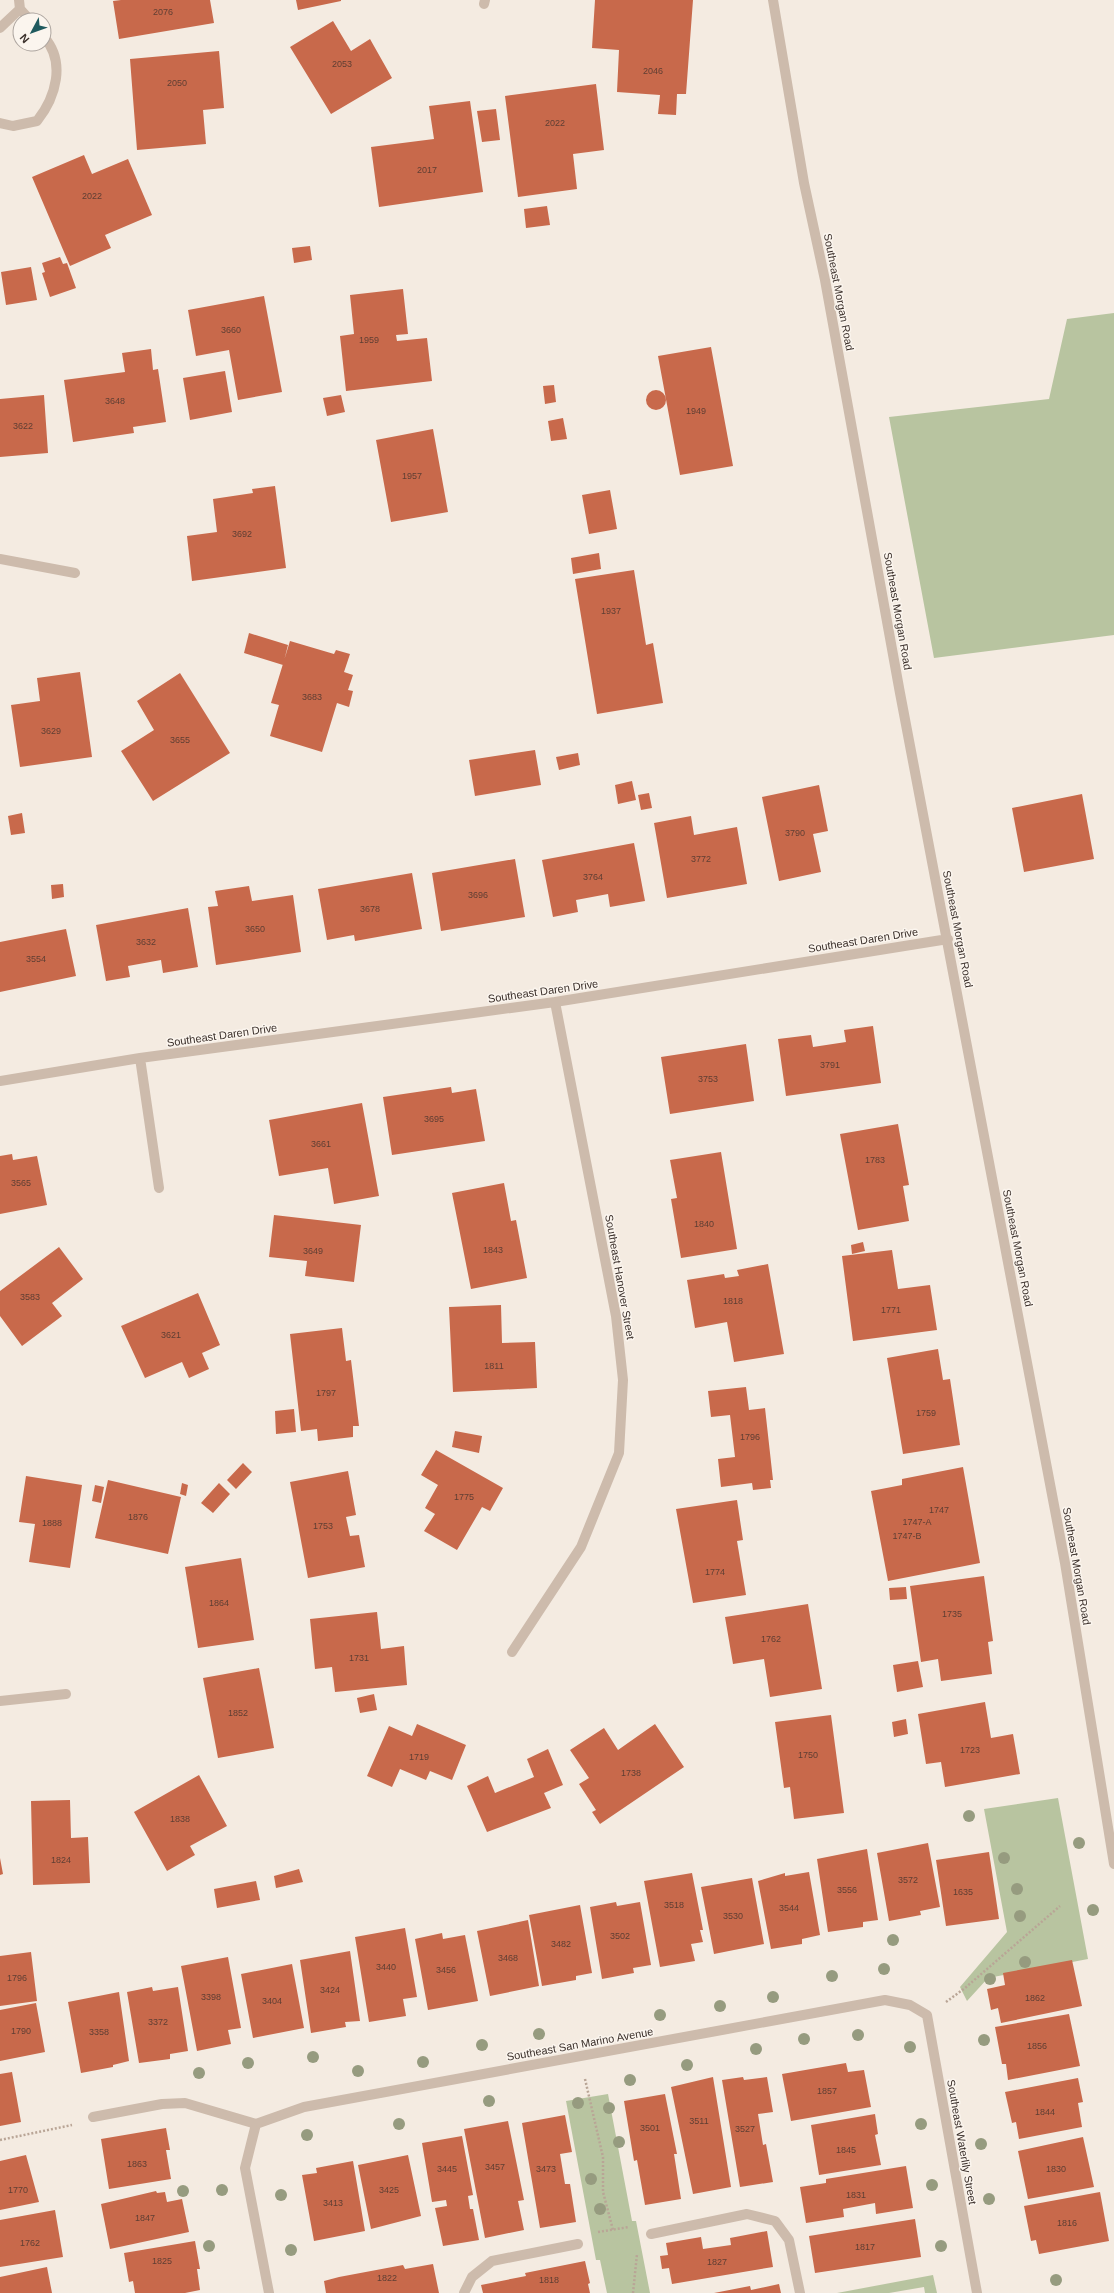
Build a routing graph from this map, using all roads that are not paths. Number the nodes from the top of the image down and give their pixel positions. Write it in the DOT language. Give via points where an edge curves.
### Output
graph roads {
  1 [pos="773,0"];
  2 [pos="20,5"];
  3 [pos="0,28"];
  4 [pos="51,52"];
  5 [pos="0,123"];
  6 [pos="0,559"];
  7 [pos="75,573"];
  8 [pos="948,939"];
  9 [pos="555,1002"];
  10 [pos="140,1058"];
  11 [pos="0,1081"];
  12 [pos="159,1188"];
  13 [pos="512,1652"];
  14 [pos="66,1694"];
  15 [pos="0,1700"];
  16 [pos="1114,1864"];
  17 [pos="910,2005"];
  18 [pos="93,2117"];
  19 [pos="256,2124"];
  20 [pos="651,2234"];
  21 [pos="578,2244"];
  22 [pos="269,2293"];
  23 [pos="464,2293"];
  24 [pos="800,2293"];
  25 [pos="977,2293"];
  1 -- 8 [label="street, Southeast Morgan Road" via="804,183 825,280 900,693"];
  2 -- 3 [label="street"];
  4 -- 5 [label="street" via="58,67 48,107 37,121 13,126"];
  6 -- 7 [label="street"];
  8 -- 9 [label="street, Southeast Daren Drive"];
  8 -- 16 [label="street, Southeast Morgan Road" via="1065,1563"];
  9 -- 10 [label="street, Southeast Daren Drive"];
  9 -- 13 [label="street, Southeast Hanover Street" via="616,1316 622,1380 618,1453 581,1547"];
  10 -- 11 [label="street, Southeast Daren Drive"];
  10 -- 12 [label="street"];
  14 -- 15 [label="street"];
  17 -- 19 [label="street, Southeast San Marino Avenue" via="885,2000 304,2107"];
  17 -- 25 [label="street, Southeast Waterlily Street" via="927,2015"];
  18 -- 19 [label="street" via="162,2104 185,2103"];
  19 -- 22 [label="street" via="245,2168"];
  20 -- 24 [label="street" via="747,2214 775,2221 789,2240"];
  21 -- 23 [label="street" via="492,2261 472,2277"];
}
